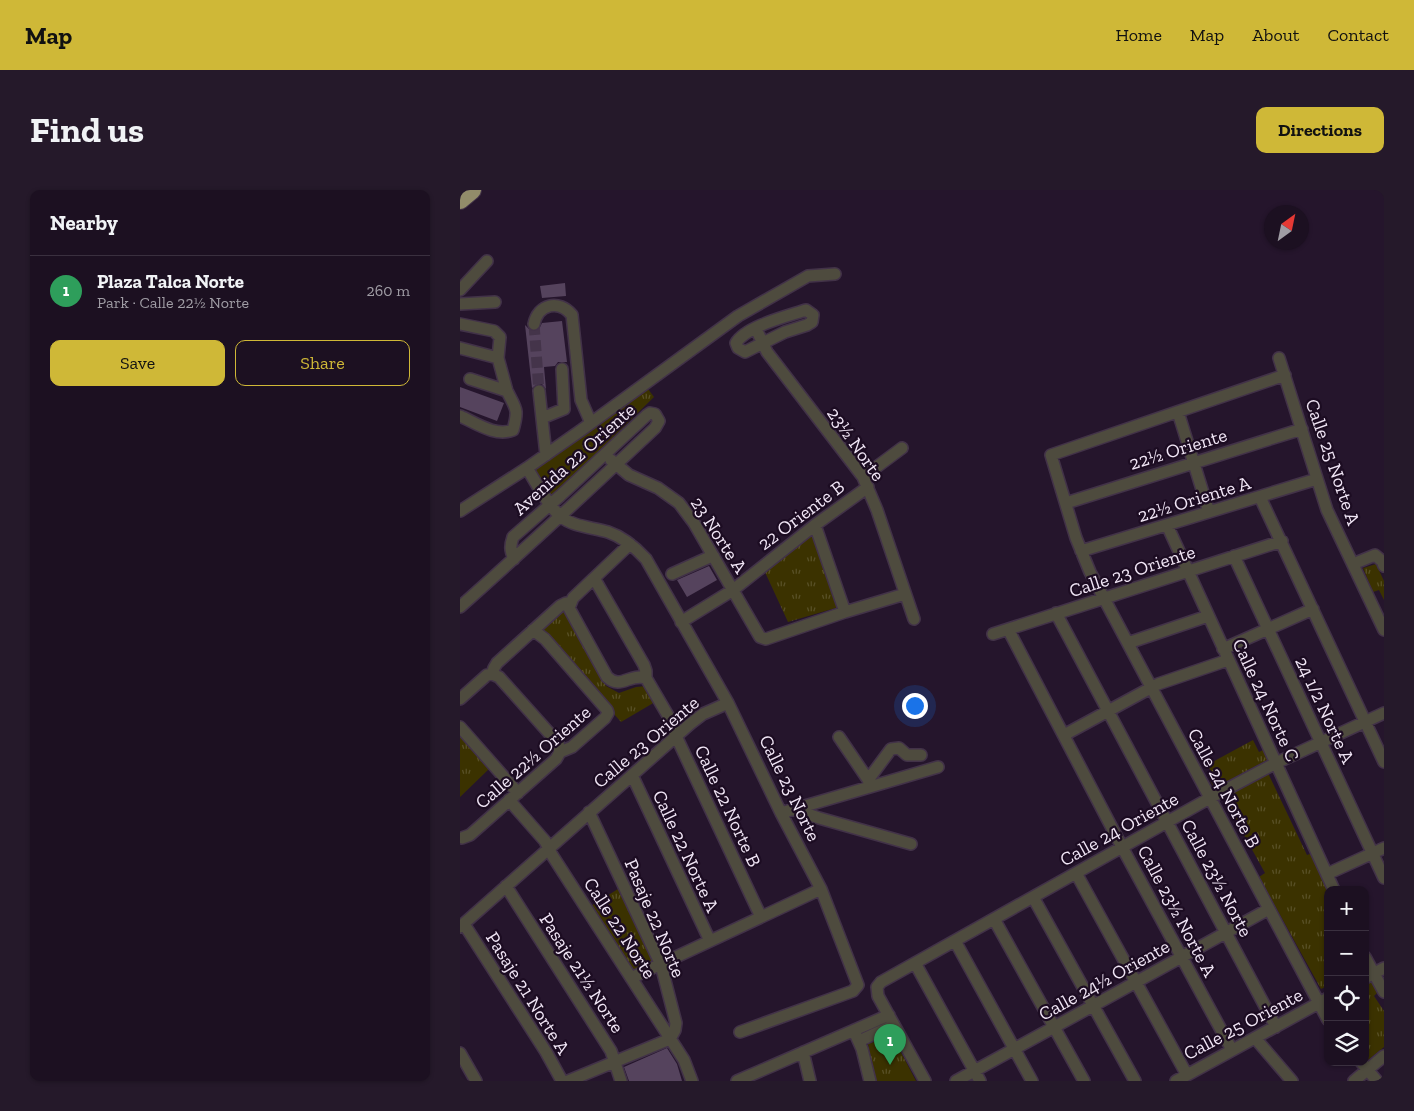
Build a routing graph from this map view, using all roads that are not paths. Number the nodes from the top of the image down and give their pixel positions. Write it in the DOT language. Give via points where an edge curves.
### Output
graph roads {
  1 [pos="472,190"];
  2 [pos="460,200"];
  3 [pos="487,261"];
  4 [pos="835,274"];
  5 [pos="460,290"];
  6 [pos="495,302"];
  7 [pos="460,304"];
  8 [pos="460,324"];
  9 [pos="534,324"];
  10 [pos="756,328"];
  11 [pos="762,342"];
  12 [pos="460,348"];
  13 [pos="498,358"];
  14 [pos="1279,358"];
  15 [pos="562,369"];
  16 [pos="1285,376"];
  17 [pos="470,380"];
  18 [pos="539,391"];
  19 [pos="506,392"];
  20 [pos="583,408"];
  21 [pos="564,409"];
  22 [pos="1178,412"];
  23 [pos="460,416"];
  24 [pos="542,418"];
  25 [pos="591,422"];
  26 [pos="1302,429"];
  27 [pos="902,448"];
  28 [pos="546,454"];
  29 [pos="604,454"];
  30 [pos="1051,455"];
  31 [pos="1194,463"];
  32 [pos="615,465"];
  33 [pos="527,468"];
  34 [pos="1317,479"];
  35 [pos="865,482"];
  36 [pos="1260,496"];
  37 [pos="1066,503"];
  38 [pos="550,505"];
  39 [pos="460,511"];
  40 [pos="1209,512"];
  41 [pos="561,517"];
  42 [pos="815,525"];
  43 [pos="1167,525"];
  44 [pos="1282,541"];
  45 [pos="630,544"];
  46 [pos="1081,551"];
  47 [pos="1234,556"];
  48 [pos="714,557"];
  49 [pos="514,559"];
  50 [pos="1353,564"];
  51 [pos="1384,566"];
  52 [pos="1188,571"];
  53 [pos="672,574"];
  54 [pos="594,578"];
  55 [pos="733,590"];
  56 [pos="905,594"];
  57 [pos="1104,598"];
  58 [pos="570,603"];
  59 [pos="460,607"];
  60 [pos="1313,610"];
  61 [pos="845,612"];
  62 [pos="1056,613"];
  63 [pos="1208,616"];
  64 [pos="914,619"];
  65 [pos="682,622"];
  66 [pos="1008,629"];
  67 [pos="1268,629"];
  68 [pos="533,630"];
  69 [pos="1384,630"];
  70 [pos="993,634"];
  71 [pos="1128,643"];
  72 [pos="1223,648"];
  73 [pos="1228,660"];
  74 [pos="492,674"];
  75 [pos="646,678"];
  76 [pos="1152,688"];
  77 [pos="460,699"];
  78 [pos="728,702"];
  79 [pos="1108,711"];
  80 [pos="1384,713"];
  81 [pos="1365,722"];
  82 [pos="460,727"];
  83 [pos="1064,735"];
  84 [pos="676,736"];
  85 [pos="839,737"];
  86 [pos="1321,742"];
  87 [pos="560,752"];
  88 [pos="908,755"];
  89 [pos="921,755"];
  90 [pos="1384,762"];
  91 [pos="1276,763"];
  92 [pos="938,766"];
  93 [pos="915,773"];
  94 [pos="632,775"];
  95 [pos="870,783"];
  96 [pos="513,797"];
  97 [pos="1210,798"];
  98 [pos="793,809"];
  99 [pos="589,812"];
  100 [pos="781,813"];
  101 [pos="1167,822"];
  102 [pos="461,841"];
  103 [pos="911,844"];
  104 [pos="1122,847"];
  105 [pos="549,848"];
  106 [pos="1384,848"];
  107 [pos="1372,853"];
  108 [pos="1076,873"];
  109 [pos="1327,874"];
  110 [pos="1384,878"];
  111 [pos="506,886"];
  112 [pos="1332,886"];
  113 [pos="821,889"];
  114 [pos="1033,897"];
  115 [pos="1269,909"];
  116 [pos="761,917"];
  117 [pos="994,919"];
  118 [pos="462,925"];
  119 [pos="1226,933"];
  120 [pos="955,941"];
  121 [pos="710,942"];
  122 [pos="1182,957"];
  123 [pos="915,963"];
  124 [pos="660,964"];
  125 [pos="1384,968"];
  126 [pos="1369,976"];
  127 [pos="631,978"];
  128 [pos="1136,982"];
  129 [pos="1384,992"];
  130 [pos="1323,1001"];
  131 [pos="1093,1006"];
  132 [pos="891,1020"];
  133 [pos="1054,1027"];
  134 [pos="1276,1027"];
  135 [pos="740,1032"];
  136 [pos="856,1036"];
  137 [pos="1255,1038"];
  138 [pos="670,1039"];
  139 [pos="1014,1049"];
  140 [pos="1232,1050"];
  141 [pos="803,1052"];
  142 [pos="460,1053"];
  143 [pos="1384,1056"];
  144 [pos="614,1062"];
  145 [pos="1369,1064"];
  146 [pos="1364,1066"];
  147 [pos="1187,1075"];
  148 [pos="977,1076"];
  149 [pos="753,1078"];
  150 [pos="476,1081"];
  151 [pos="562,1081"];
  152 [pos="568,1081"];
  153 [pos="621,1081"];
  154 [pos="692,1081"];
  155 [pos="737,1081"];
  156 [pos="810,1081"];
  157 [pos="870,1081"];
  158 [pos="925,1081"];
  159 [pos="956,1081"];
  160 [pos="1032,1081"];
  161 [pos="1084,1081"];
  162 [pos="1135,1081"];
  163 [pos="1176,1081"];
  164 [pos="1292,1081"];
  165 [pos="1354,1081"];
  166 [pos="1377,1081"];
  1 -- 2 [label="highway"];
  3 -- 5 [label="street"];
  4 -- 25 [label="street" via="808,276 738,316"];
  6 -- 7 [label="street"];
  8 -- 13 [label="street" via="494,330 500,337"];
  9 -- 20 [label="street" via="537,313 549,306 564,308 572,315"];
  10 -- 11 [label="street, 23½ Norte"];
  10 -- 11 [label="street" via="739,339 736,343 738,348 745,352"];
  10 -- 11 [label="street" via="806,310 813,315 812,322 807,325"];
  11 -- 35 [label="street, 23½ Norte"];
  12 -- 13 [label="street"];
  13 -- 19 [label="street"];
  14 -- 16 [label="street, Calle 25 Norte A"];
  15 -- 21 [label="street"];
  16 -- 22 [label="street, 22½ Oriente"];
  16 -- 26 [label="street, Calle 25 Norte A"];
  17 -- 19 [label="street"];
  18 -- 24 [label="street"];
  19 -- 23 [label="street" via="516,409 513,430 504,433 488,429"];
  20 -- 21 [label="street"];
  20 -- 25 [label="street"];
  21 -- 24 [label="street"];
  22 -- 30 [label="street, 22½ Oriente"];
  22 -- 31 [label="street"];
  24 -- 28 [label="street"];
  25 -- 28 [label="street"];
  26 -- 31 [label="street, 22½ Oriente"];
  26 -- 34 [label="street, Calle 25 Norte A"];
  27 -- 35 [label="street, 22 Oriente B"];
  28 -- 33 [label="street"];
  29 -- 32 [label="street, 23 Norte A"];
  29 -- 32 [label="street, Avenida 22 Oriente" via="646,414 655,414 658,425"];
  29 -- 38 [label="street, Avenida 22 Oriente"];
  30 -- 37 [label="street, Calle 24 Norte B"];
  31 -- 37 [label="street, 22½ Oriente"];
  31 -- 40 [label="street"];
  32 -- 41 [label="street, Avenida 22 Oriente"];
  32 -- 48 [label="street, 23 Norte A" via="679,503"];
  33 -- 38 [label="street"];
  33 -- 39 [label="street"];
  34 -- 36 [label="street, 22½ Oriente A"];
  34 -- 50 [label="street, Calle 25 Norte A" via="1327,510"];
  35 -- 42 [label="street, 22 Oriente B"];
  35 -- 56 [label="street, 23½ Norte"];
  36 -- 40 [label="street, 22½ Oriente A"];
  36 -- 44 [label="street"];
  37 -- 46 [label="street, Calle 24 Norte B"];
  38 -- 41 [label="street"];
  38 -- 49 [label="street, Avenida 22 Oriente" via="513,538 510,546"];
  40 -- 43 [label="street, 22½ Oriente A"];
  41 -- 45 [label="street, Calle 23 Oriente" via="609,533"];
  41 -- 49 [label="street, Avenida 22 Oriente"];
  42 -- 55 [label="street, 22 Oriente B"];
  42 -- 61 [label="street"];
  43 -- 46 [label="street, 22½ Oriente A"];
  43 -- 52 [label="street, Calle 24 Norte C"];
  44 -- 47 [label="street, Calle 23 Oriente"];
  44 -- 60 [label="street"];
  45 -- 54 [label="street"];
  45 -- 65 [label="street, Calle 23 Oriente" via="646,559"];
  46 -- 57 [label="street, Calle 24 Norte B"];
  47 -- 52 [label="street, Calle 23 Oriente"];
  47 -- 67 [label="street, 24 1/2 Norte A"];
  48 -- 53 [label="street"];
  48 -- 55 [label="street, 23 Norte A"];
  49 -- 59 [label="street, Avenida 22 Oriente"];
  50 -- 51 [label="street" via="1375,555"];
  50 -- 69 [label="street, Calle 25 Norte A"];
  52 -- 57 [label="street, Calle 23 Oriente"];
  52 -- 63 [label="street, Calle 24 Norte C"];
  54 -- 58 [label="street"];
  54 -- 75 [label="street, Calle 22 Norte B" via="644,665"];
  55 -- 61 [label="street, 23 Norte A" via="760,637 766,640"];
  55 -- 65 [label="street, 22 Oriente B"];
  56 -- 61 [label="street"];
  56 -- 64 [label="street, 23½ Norte"];
  57 -- 62 [label="street, Calle 23 Oriente"];
  57 -- 71 [label="street, Calle 24 Norte B"];
  58 -- 68 [label="street" via="560,606"];
  58 -- 75 [label="street" via="569,608 612,682"];
  60 -- 67 [label="street"];
  60 -- 81 [label="street"];
  62 -- 66 [label="street, Calle 23 Oriente"];
  62 -- 79 [label="street, Calle 23½ Norte"];
  63 -- 71 [label="street"];
  63 -- 72 [label="street, Calle 24 Norte C"];
  65 -- 78 [label="street, Calle 23 Oriente"];
  66 -- 70 [label="street, Calle 23 Oriente"];
  66 -- 83 [label="street, Calle 23½ Norte A"];
  67 -- 72 [label="street"];
  67 -- 86 [label="street, 24 1/2 Norte A"];
  68 -- 74 [label="street" via="497,663"];
  68 -- 87 [label="street, Calle 22½ Oriente" via="545,638 608,713 572,747"];
  71 -- 76 [label="street, Calle 24 Norte B"];
  72 -- 73 [label="street, Calle 24 Norte C"];
  73 -- 76 [label="street"];
  73 -- 91 [label="street, Calle 24 Norte C"];
  74 -- 77 [label="street"];
  74 -- 87 [label="street" via="500,677 558,743"];
  75 -- 84 [label="street, Calle 22 Norte B"];
  76 -- 79 [label="street"];
  76 -- 97 [label="street, Calle 24 Norte B"];
  78 -- 84 [label="street, Calle 23 Oriente" via="702,714"];
  78 -- 100 [label="street, Calle 23 Norte"];
  79 -- 83 [label="street"];
  79 -- 101 [label="street, Calle 23½ Norte"];
  80 -- 81 [label="street, Calle 24 Oriente"];
  81 -- 86 [label="street, Calle 24 Oriente"];
  81 -- 90 [label="street"];
  82 -- 96 [label="street, Calle 22 Norte"];
  83 -- 104 [label="street, Calle 23½ Norte A"];
  84 -- 94 [label="street, Calle 23 Oriente"];
  84 -- 116 [label="street, Calle 22 Norte B"];
  85 -- 95 [label="street"];
  86 -- 91 [label="street, Calle 24 Oriente"];
  86 -- 107 [label="street, 24 1/2 Norte A"];
  87 -- 96 [label="street, Calle 22½ Oriente"];
  88 -- 89 [label="street"];
  88 -- 93 [label="street"];
  88 -- 95 [label="street" via="899,748 891,749"];
  91 -- 97 [label="street, Calle 24 Oriente"];
  91 -- 109 [label="street, Calle 24 Norte C"];
  92 -- 93 [label="street"];
  93 -- 95 [label="street"];
  94 -- 99 [label="street, Calle 23 Oriente"];
  94 -- 121 [label="street, Calle 22 Norte A"];
  95 -- 98 [label="street"];
  96 -- 102 [label="street, Calle 22½ Oriente"];
  96 -- 105 [label="street, Calle 22 Norte"];
  97 -- 101 [label="street, Calle 24 Oriente"];
  97 -- 115 [label="street, Calle 24 Norte B"];
  98 -- 100 [label="street"];
  98 -- 103 [label="street"];
  99 -- 105 [label="street, Calle 23 Oriente"];
  99 -- 124 [label="street, Pasaje 22 Norte"];
  100 -- 113 [label="street, Calle 23 Norte"];
  101 -- 104 [label="street, Calle 24 Oriente"];
  101 -- 119 [label="street, Calle 23½ Norte"];
  104 -- 108 [label="street, Calle 24 Oriente"];
  104 -- 122 [label="street, Calle 23½ Norte A"];
  105 -- 111 [label="street, Calle 23 Oriente"];
  105 -- 127 [label="street, Calle 22 Norte"];
  106 -- 107 [label="street"];
  107 -- 109 [label="street"];
  107 -- 110 [label="street, 24 1/2 Norte A"];
  108 -- 114 [label="street, Calle 24 Oriente"];
  108 -- 128 [label="street"];
  109 -- 112 [label="street, Calle 24 Norte C"];
  111 -- 118 [label="street, Calle 23 Oriente"];
  111 -- 144 [label="street, Pasaje 21½ Norte" via="611,1051"];
  113 -- 116 [label="street"];
  113 -- 135 [label="street, Calle 23 Norte" via="858,985 854,991"];
  114 -- 117 [label="street, Calle 24 Oriente"];
  114 -- 131 [label="street"];
  115 -- 119 [label="street, Calle 24½ Oriente"];
  115 -- 130 [label="street, Calle 24 Norte B"];
  116 -- 121 [label="street"];
  117 -- 120 [label="street, Calle 24 Oriente"];
  117 -- 133 [label="street"];
  118 -- 151 [label="street, Pasaje 21 Norte A"];
  119 -- 122 [label="street, Calle 24½ Oriente"];
  119 -- 134 [label="street, Calle 23½ Norte"];
  120 -- 123 [label="street, Calle 24 Oriente"];
  120 -- 139 [label="street"];
  121 -- 124 [label="street"];
  122 -- 128 [label="street, Calle 24½ Oriente"];
  122 -- 140 [label="street, Calle 23½ Norte A"];
  123 -- 132 [label="street, Calle 24 Oriente" via="877,987 878,996"];
  123 -- 148 [label="street"];
  124 -- 127 [label="street"];
  124 -- 138 [label="street, Pasaje 22 Norte" via="676,1023"];
  125 -- 126 [label="street"];
  126 -- 129 [label="street"];
  127 -- 138 [label="street, Calle 22 Norte"];
  128 -- 131 [label="street, Calle 24½ Oriente"];
  128 -- 147 [label="street"];
  130 -- 134 [label="street, Calle 25 Oriente"];
  131 -- 133 [label="street, Calle 24½ Oriente"];
  131 -- 162 [label="street"];
  132 -- 136 [label="street"];
  132 -- 158 [label="street"];
  133 -- 139 [label="street, Calle 24½ Oriente"];
  133 -- 161 [label="street"];
  134 -- 137 [label="street, Calle 25 Oriente"];
  136 -- 141 [label="street"];
  136 -- 157 [label="street"];
  137 -- 140 [label="street, Calle 25 Oriente"];
  137 -- 164 [label="street"];
  138 -- 144 [label="street"];
  138 -- 154 [label="street, Calle 22 Norte" via="687,1065"];
  139 -- 148 [label="street, Calle 24½ Oriente"];
  139 -- 160 [label="street"];
  140 -- 147 [label="street, Calle 25 Oriente"];
  141 -- 149 [label="street"];
  141 -- 156 [label="street"];
  142 -- 150 [label="street"];
  143 -- 145 [label="street"];
  144 -- 152 [label="street"];
  144 -- 153 [label="street, Pasaje 21½ Norte"];
  146 -- 165 [label="street"];
  146 -- 166 [label="street"];
  147 -- 163 [label="street, Calle 25 Oriente"];
  148 -- 159 [label="street, Calle 24½ Oriente"];
  149 -- 155 [label="street"];
}
